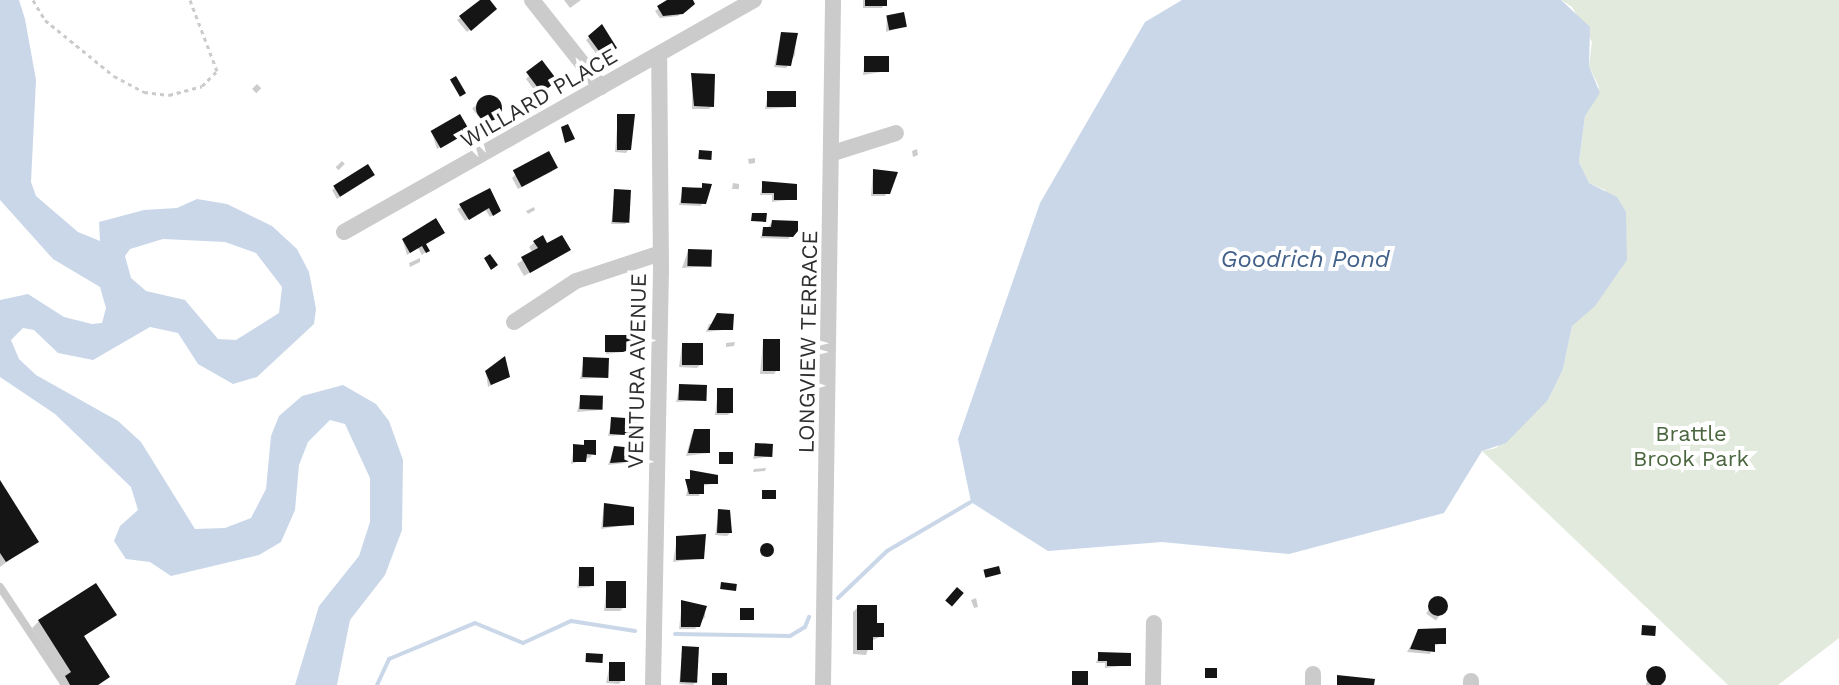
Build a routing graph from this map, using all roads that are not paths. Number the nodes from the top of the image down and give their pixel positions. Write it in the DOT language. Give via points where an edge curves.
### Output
graph roads {
  1 [pos="532,0"];
  2 [pos="833,0"];
  3 [pos="744,2"];
  4 [pos="659,57"];
  5 [pos="601,87"];
  6 [pos="896,133"];
  7 [pos="833,153"];
  8 [pos="344,232"];
  9 [pos="661,253"];
  10 [pos="514,322"];
  11 [pos="0,587"];
  12 [pos="1154,623"];
  13 [pos="65,685"];
  14 [pos="653,685"];
  15 [pos="823,685"];
  16 [pos="1153,685"];
  1 -- 5 [label="street"];
  2 -- 7 [label="street, LONGVIEW TERRACE"];
  3 -- 4 [label="street, WILLARD PLACE"];
  4 -- 5 [label="street, WILLARD PLACE"];
  4 -- 9 [label="street, VENTURA AVENUE"];
  5 -- 8 [label="street, WILLARD PLACE"];
  6 -- 7 [label="street"];
  7 -- 15 [label="street, LONGVIEW TERRACE"];
  9 -- 10 [label="street" via="576,281"];
  9 -- 14 [label="street, VENTURA AVENUE"];
  11 -- 13 [label="lane"];
  12 -- 16 [label="street"];
}
